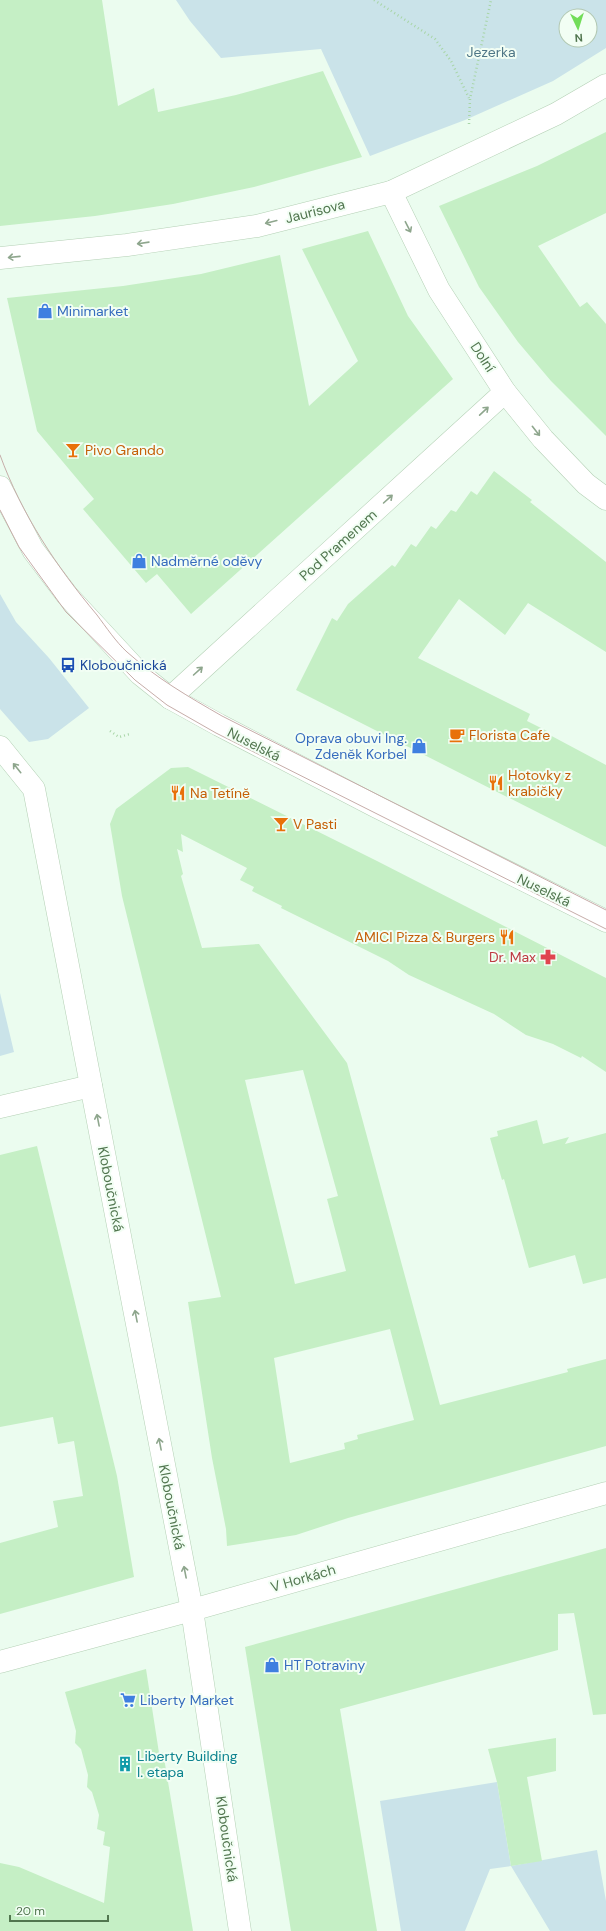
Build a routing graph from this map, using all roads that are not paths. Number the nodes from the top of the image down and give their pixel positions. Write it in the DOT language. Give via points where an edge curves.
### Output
graph roads {
  1 [pos="606,85"];
  2 [pos="391,192"];
  3 [pos="0,258"];
  4 [pos="505,392"];
  5 [pos="0,487"];
  6 [pos="606,499"];
  7 [pos="170,698"];
  8 [pos="0,747"];
  9 [pos="606,921"];
  10 [pos="91,1086"];
  11 [pos="0,1106"];
  12 [pos="606,1493"];
  13 [pos="192,1610"];
  14 [pos="0,1662"];
  15 [pos="240,1931"];
  1 -- 2 [label="street, Jaurisova" via="556,114"];
  2 -- 3 [label="street, Jaurisova, one-way" via="258,226 127,245"];
  2 -- 4 [label="street, Dolní, one-way" via="439,290"];
  4 -- 6 [label="street, Dolní, one-way" via="543,440 586,484"];
  7 -- 4 [label="street, Pod Pramenem, one-way"];
  5 -- 7 [label="street, Nuselská" via="33,550 67,595 140,674"];
  7 -- 9 [label="street, Nuselská" via="377,807"];
  10 -- 8 [label="street, Kloboučnická, one-way" via="34,789"];
  10 -- 11 [label="street"];
  13 -- 10 [label="street, Kloboučnická, one-way"];
  12 -- 13 [label="street, V Horkách"];
  13 -- 14 [label="street, V Horkách"];
  13 -- 15 [label="street, Kloboučnická"];
}
